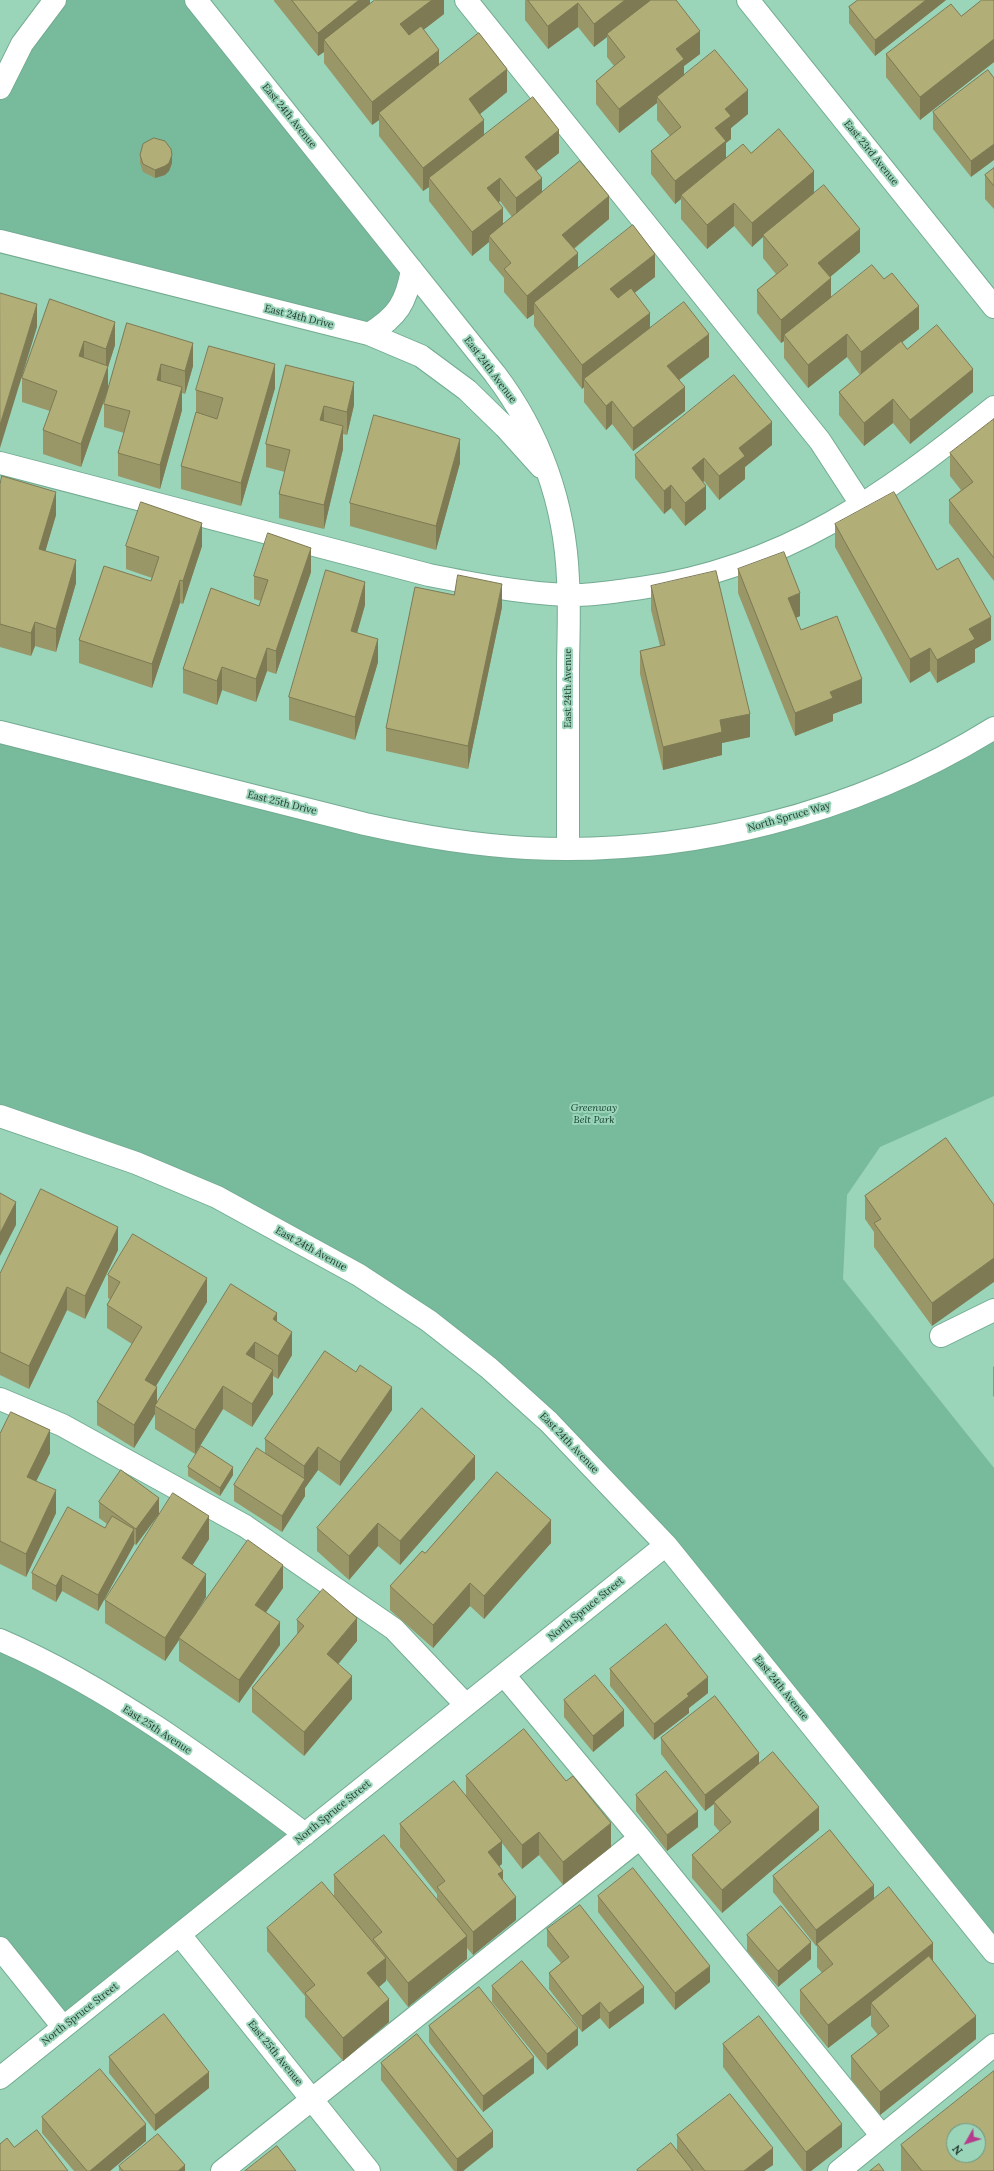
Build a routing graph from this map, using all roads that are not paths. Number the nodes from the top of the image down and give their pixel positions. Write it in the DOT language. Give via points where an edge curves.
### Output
graph roads {
  1 [pos="55,0"];
  2 [pos="196,0"];
  3 [pos="466,0"];
  4 [pos="748,0"];
  5 [pos="0,88"];
  6 [pos="0,241"];
  7 [pos="412,270"];
  8 [pos="994,307"];
  9 [pos="369,334"];
  10 [pos="994,407"];
  11 [pos="0,464"];
  12 [pos="551,479"];
  13 [pos="861,504"];
  14 [pos="568,595"];
  15 [pos="994,728"];
  16 [pos="0,732"];
  17 [pos="568,849"];
  18 [pos="0,1116"];
  19 [pos="994,1310"];
  20 [pos="942,1336"];
  21 [pos="0,1399"];
  22 [pos="666,1545"];
  23 [pos="0,1640"];
  24 [pos="504,1675"];
  25 [pos="466,1705"];
  26 [pos="305,1834"];
  27 [pos="640,1838"];
  28 [pos="180,1934"];
  29 [pos="0,1948"];
  30 [pos="994,1952"];
  31 [pos="63,2027"];
  32 [pos="994,2045"];
  33 [pos="0,2078"];
  34 [pos="312,2099"];
  35 [pos="882,2136"];
  36 [pos="222,2171"];
  37 [pos="370,2171"];
  38 [pos="839,2171"];
  1 -- 5 [label="street" via="22,44"];
  2 -- 7 [label="street, East 24th Avenue"];
  3 -- 13 [label="street" via="820,441"];
  4 -- 8 [label="street, East 23rd Avenue"];
  6 -- 9 [label="street, East 24th Drive"];
  7 -- 9 [label="street" via="408,291 398,310 387,323"];
  7 -- 12 [label="street, East 24th Avenue" via="505,387 529,426"];
  9 -- 12 [label="street, East 24th Drive" via="421,356 467,390 505,427"];
  10 -- 13 [label="street" via="928,459"];
  11 -- 14 [label="street" via="429,575 489,587"];
  12 -- 14 [label="street, East 24th Avenue" via="565,540"];
  13 -- 14 [label="street" via="828,526 790,545 701,577 614,592"];
  14 -- 17 [label="street, East 24th Avenue"];
  15 -- 17 [label="street, North Spruce Way" via="939,759 881,787 820,809 738,831 664,843"];
  16 -- 17 [label="street, East 25th Drive" via="417,836 487,845"];
  18 -- 22 [label="street, East 24th Avenue" via="136,1163 217,1197 359,1275 429,1321 489,1368 549,1422"];
  19 -- 20 [label="street"];
  21 -- 25 [label="street" via="62,1425 245,1526 394,1629"];
  22 -- 24 [label="street, North Spruce Street"];
  22 -- 30 [label="street, East 24th Avenue"];
  23 -- 26 [label="street, East 25th Avenue" via="82,1681 169,1736"];
  24 -- 25 [label="street, North Spruce Street"];
  24 -- 27 [label="street"];
  25 -- 26 [label="street, North Spruce Street"];
  26 -- 28 [label="street, North Spruce Street"];
  27 -- 34 [label="street"];
  27 -- 35 [label="street"];
  28 -- 31 [label="street, North Spruce Street"];
  28 -- 34 [label="street, East 25th Avenue"];
  29 -- 31 [label="street"];
  31 -- 33 [label="street, North Spruce Street"];
  32 -- 35 [label="street"];
  34 -- 36 [label="street"];
  34 -- 37 [label="street, East 25th Avenue"];
  35 -- 38 [label="street"];
}
